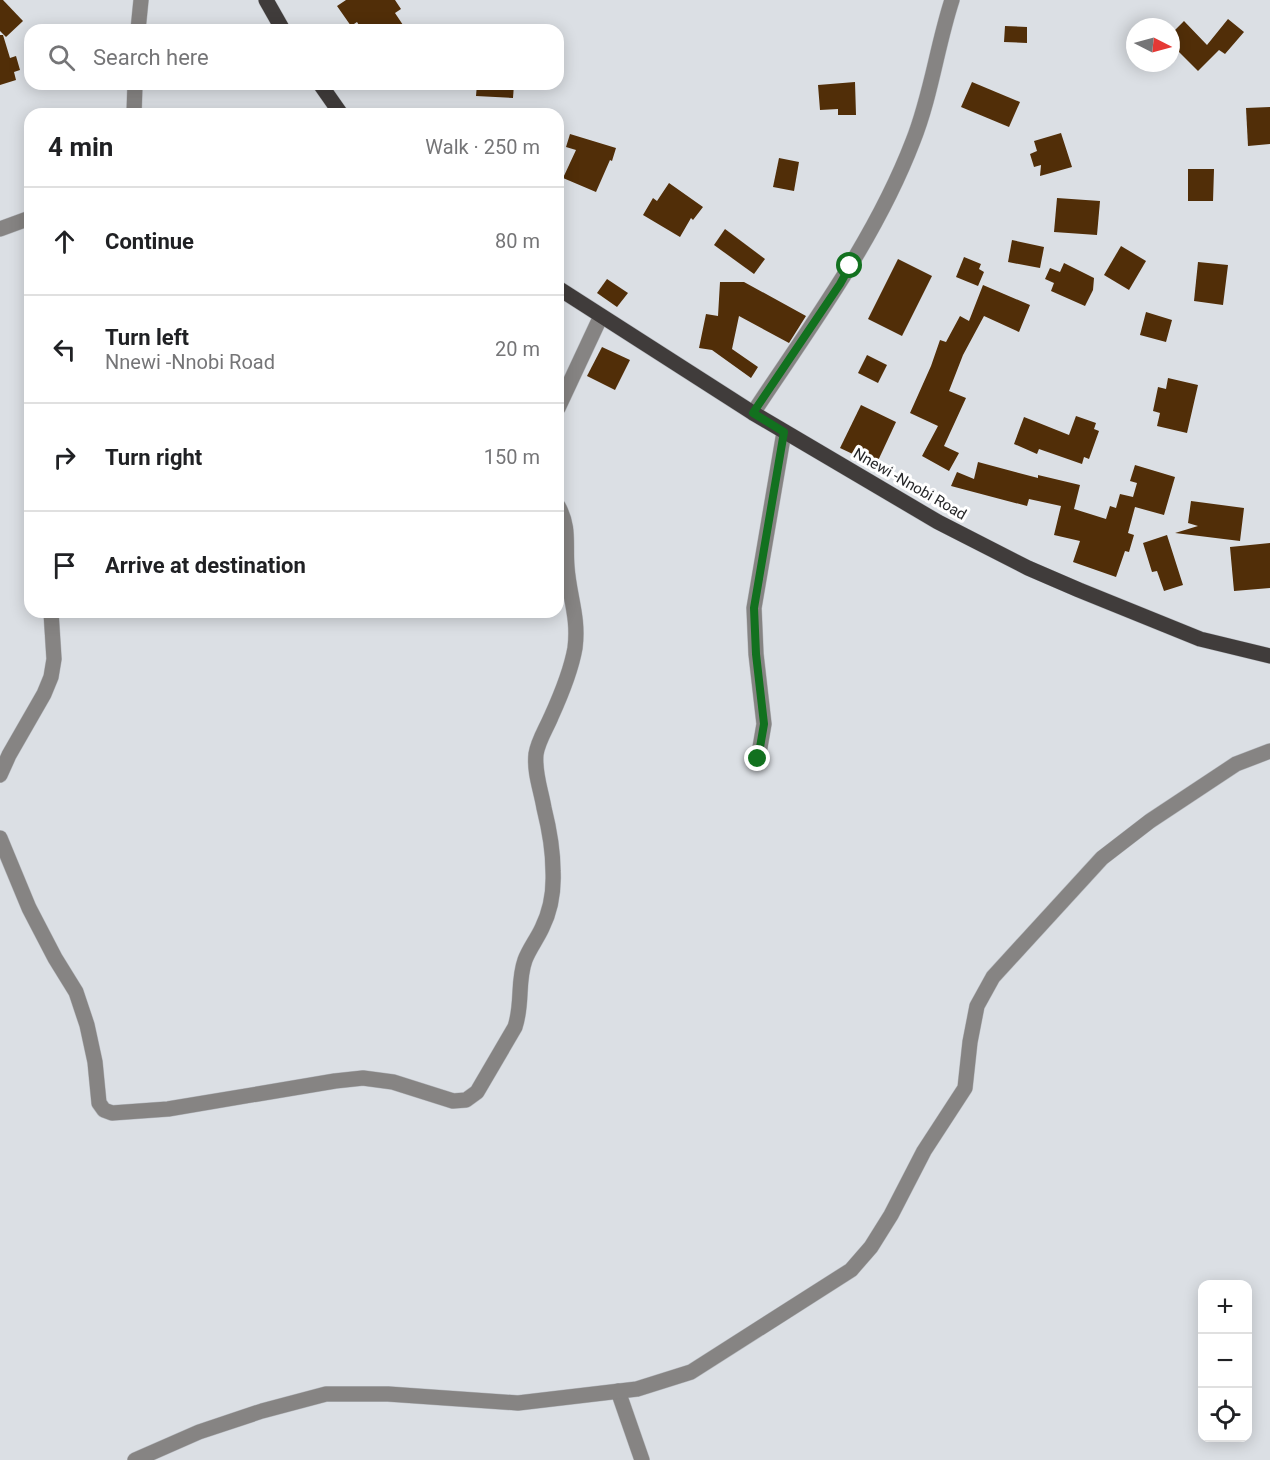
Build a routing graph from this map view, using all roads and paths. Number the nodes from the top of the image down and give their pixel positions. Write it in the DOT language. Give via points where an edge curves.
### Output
graph roads {
  1 [pos="141,0"];
  2 [pos="266,0"];
  3 [pos="952,0"];
  4 [pos="139,24"];
  5 [pos="280,24"];
  6 [pos="135,90"];
  7 [pos="324,90"];
  8 [pos="134,108"];
  9 [pos="337,108"];
  10 [pos="24,220"];
  11 [pos="0,229"];
  12 [pos="564,292"];
  13 [pos="601,316"];
  14 [pos="564,395"];
  15 [pos="753,413"];
  16 [pos="784,432"];
  17 [pos="564,517"];
  18 [pos="51,618"];
  19 [pos="1270,656"];
  20 [pos="1270,751"];
  21 [pos="758,759"];
  22 [pos="0,775"];
  23 [pos="0,838"];
  24 [pos="618,1391"];
  25 [pos="135,1460"];
  26 [pos="642,1460"];
  1 -- 4 [label="street"];
  2 -- 5 [label="main road"];
  3 -- 15 [label="street" via="913,141 880,213 840,284"];
  6 -- 8 [label="street"];
  7 -- 9 [label="main road"];
  10 -- 11 [label="street"];
  12 -- 13 [label="main road, Nnewi -Nnobi Road"];
  13 -- 14 [label="street"];
  13 -- 15 [label="main road, Nnewi -Nnobi Road"];
  15 -- 16 [label="main road, Nnewi -Nnobi Road"];
  16 -- 19 [label="main road, Nnewi -Nnobi Road" via="938,522 1028,568 1200,639"];
  16 -- 21 [label="street" via="754,608 764,724"];
  17 -- 23 [label="street" via="568,533 566,566 576,613 574,650 560,698 536,754 554,871 552,898 525,960 515,1026 477,1092 466,1100 453,1101 393,1082 363,1078 168,1109 112,1113 104,1110 99,1103 87,1025 76,992 29,908"];
  18 -- 22 [label="street" via="51,677"];
  20 -- 24 [label="street" via="1236,764 1102,858 993,976 977,1006 965,1088 924,1151 871,1247 851,1270 691,1372"];
  24 -- 25 [label="street" via="518,1403 326,1394 199,1432"];
  24 -- 26 [label="street"];
}
